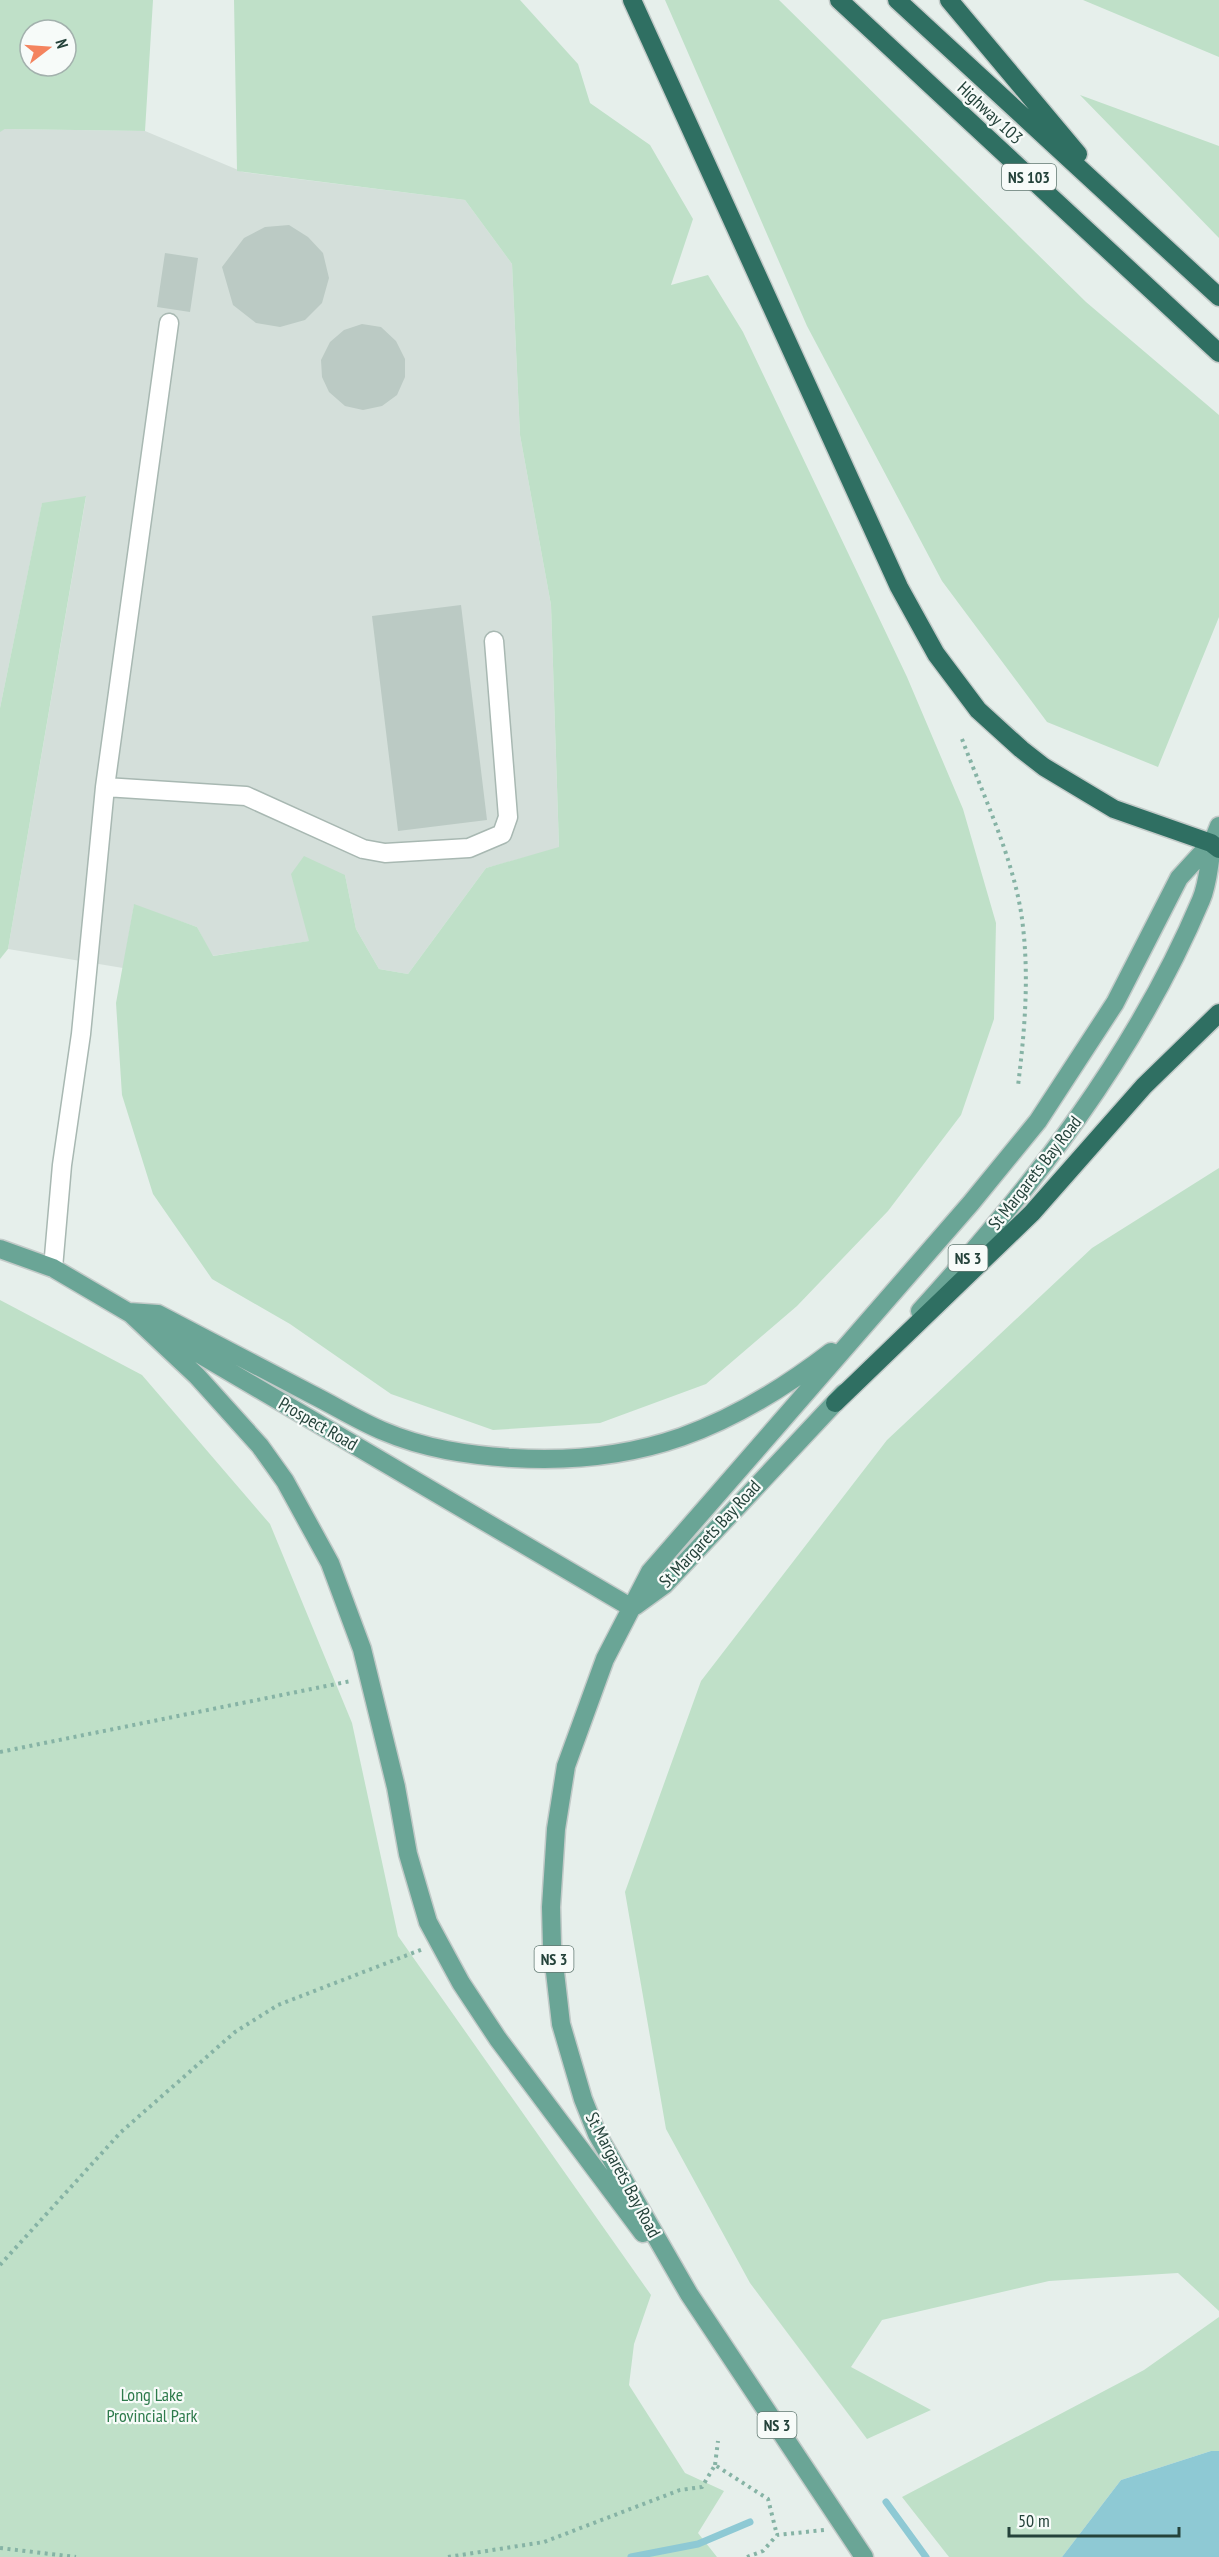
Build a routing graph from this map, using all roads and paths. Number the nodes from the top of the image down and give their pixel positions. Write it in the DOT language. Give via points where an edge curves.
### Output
graph roads {
  1 [pos="632,0"];
  2 [pos="839,0"];
  3 [pos="897,0"];
  4 [pos="949,0"];
  5 [pos="1162,246"];
  6 [pos="1219,297"];
  7 [pos="170,323"];
  8 [pos="1219,353"];
  9 [pos="494,641"];
  10 [pos="963,739"];
  11 [pos="105,787"];
  12 [pos="1219,826"];
  13 [pos="1215,846"];
  14 [pos="1219,1013"];
  15 [pos="1018,1086"];
  16 [pos="0,1249"];
  17 [pos="52,1268"];
  18 [pos="876,1311"];
  19 [pos="129,1312"];
  20 [pos="835,1403"];
  21 [pos="632,1608"];
  22 [pos="369,1677"];
  23 [pos="0,1752"];
  24 [pos="440,1942"];
  25 [pos="0,2265"];
  26 [pos="689,2294"];
  27 [pos="718,2441"];
  28 [pos="714,2465"];
  29 [pos="846,2528"];
  30 [pos="777,2535"];
  31 [pos="0,2548"];
  32 [pos="76,2557"];
  33 [pos="448,2557"];
  34 [pos="747,2557"];
  35 [pos="864,2557"];
  1 -- 13 [label="highway" via="899,588 936,654 978,710 1044,767 1114,809"];
  2 -- 8 [label="highway, Highway 103 / NS 103"];
  3 -- 5 [label="highway, Highway 103 / NS 103"];
  4 -- 5 [label="highway" via="1063,138"];
  5 -- 6 [label="highway, Highway 103 / NS 103"];
  7 -- 11 [label="lane"];
  9 -- 11 [label="lane" via="508,818 502,834 469,848 385,853 363,849 246,796"];
  10 -- 15 [label="path" via="1021,911 1026,1019"];
  11 -- 17 [label="lane" via="81,1034"];
  12 -- 13 [label="main road, St Margarets Bay Road / NS 3"];
  13 -- 18 [label="main road, St Margarets Bay Road / NS 3" via="1179,878 1115,1002 1051,1103 972,1203"];
  13 -- 20 [label="main road, St Margarets Bay Road / NS 3" via="1202,898 1132,1032 1072,1128 967,1259"];
  14 -- 20 [label="highway" via="1144,1086 1032,1213"];
  16 -- 17 [label="main road, Prospect Road"];
  17 -- 19 [label="main road, Prospect Road"];
  18 -- 19 [label="main road" via="809,1369 731,1417 649,1448 561,1460 471,1455 441,1450 383,1431 158,1314"];
  18 -- 21 [label="main road, St Margarets Bay Road / NS 3" via="650,1572"];
  19 -- 21 [label="main road, Prospect Road"];
  19 -- 22 [label="main road" via="205,1385 260,1446 285,1481 330,1563 363,1649"];
  20 -- 21 [label="main road, St Margarets Bay Road / NS 3" via="664,1585"];
  21 -- 26 [label="main road, St Margarets Bay Road / NS 3" via="595,1683 566,1766 554,1858 552,1946 561,2024 586,2107"];
  22 -- 23 [label="path"];
  22 -- 24 [label="main road" via="408,1854 428,1922"];
  24 -- 25 [label="path" via="278,2005 235,2032 121,2133"];
  24 -- 26 [label="main road" via="461,1983 498,2039"];
  26 -- 29 [label="main road, St Margarets Bay Road / NS 3"];
  27 -- 28 [label="path"];
  28 -- 30 [label="path" via="768,2499"];
  28 -- 33 [label="path" via="702,2487 680,2490 544,2542"];
  29 -- 30 [label="path"];
  29 -- 35 [label="main road, St Margarets Bay Road / NS 3"];
  30 -- 34 [label="path" via="763,2551"];
  31 -- 32 [label="path"];
}
